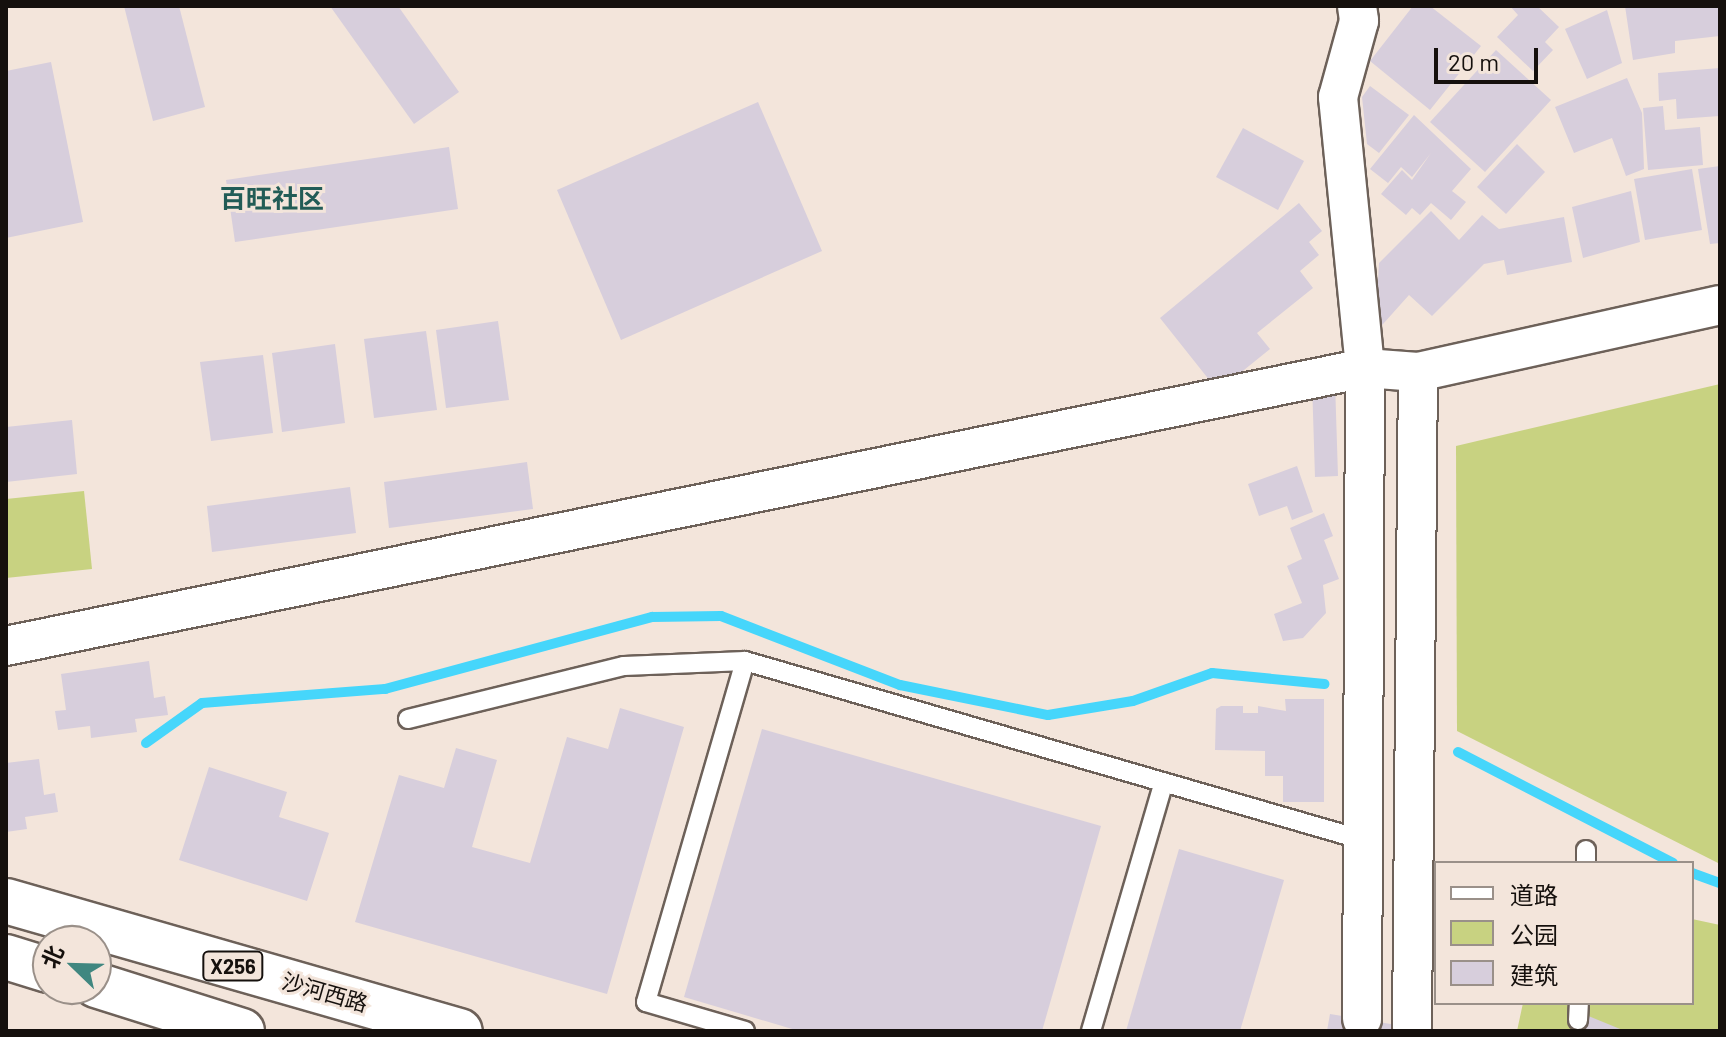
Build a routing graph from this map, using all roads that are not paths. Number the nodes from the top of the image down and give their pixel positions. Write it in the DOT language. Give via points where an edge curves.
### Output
graph roads {
  1 [pos="1357,6"];
  2 [pos="1720,305"];
  3 [pos="1365,368"];
  4 [pos="1418,372"];
  5 [pos="6,646"];
  6 [pos="745,661"];
  7 [pos="408,719"];
  8 [pos="1164,782"];
  9 [pos="1363,840"];
  10 [pos="6,901"];
  11 [pos="6,957"];
  12 [pos="32,965"];
  13 [pos="112,990"];
  14 [pos="1362,1019"];
  15 [pos="1412,1028"];
  16 [pos="242,1031"];
  17 [pos="460,1031"];
  18 [pos="745,1031"];
  19 [pos="1091,1031"];
  1 -- 3 [label="street" via="1359,21 1338,97"];
  2 -- 4 [label="street"];
  3 -- 4 [label="street"];
  3 -- 5 [label="street"];
  3 -- 9 [label="street"];
  4 -- 15 [label="street"];
  6 -- 7 [label="lane" via="624,666"];
  6 -- 8 [label="lane"];
  6 -- 18 [label="lane" via="646,1002"];
  8 -- 9 [label="lane"];
  8 -- 19 [label="lane"];
  9 -- 14 [label="street"];
  10 -- 17 [label="main road, 沙河西路 / X256"];
  11 -- 12 [label="main road"];
  13 -- 16 [label="main road"];
}
